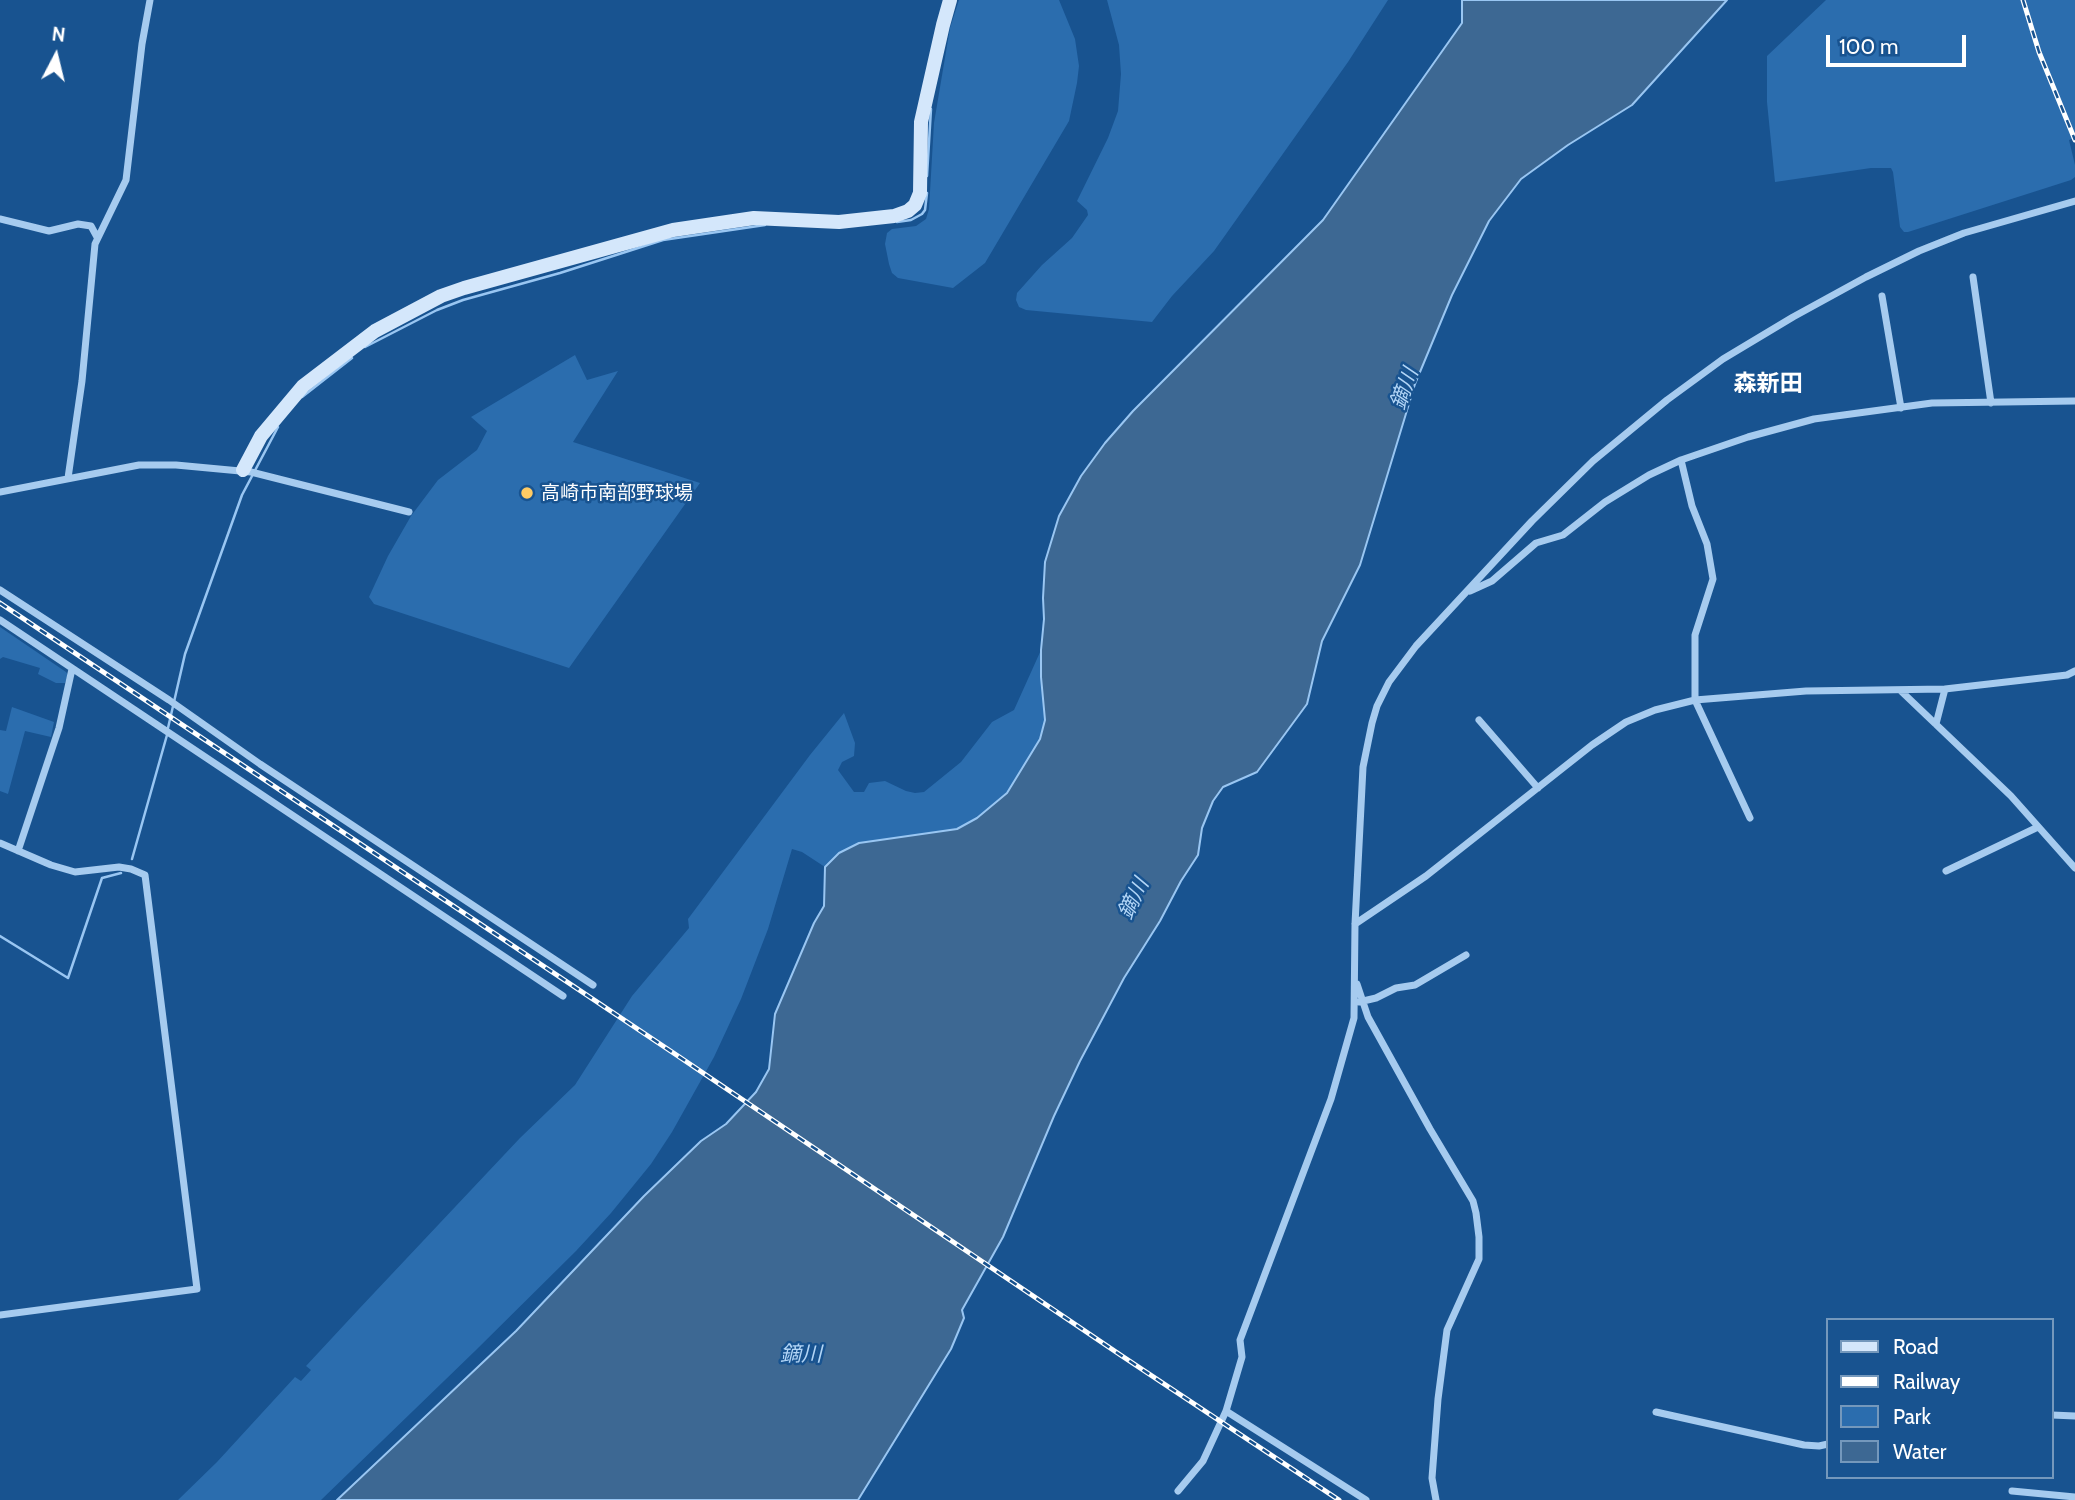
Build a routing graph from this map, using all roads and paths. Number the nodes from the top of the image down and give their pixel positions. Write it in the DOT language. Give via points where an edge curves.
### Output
graph roads {
  1 [pos="150,0"];
  2 [pos="950,0"];
  3 [pos="2075,201"];
  4 [pos="0,219"];
  5 [pos="97,236"];
  6 [pos="1973,277"];
  7 [pos="1882,296"];
  8 [pos="2075,401"];
  9 [pos="1991,403"];
  10 [pos="1901,408"];
  11 [pos="1681,460"];
  12 [pos="243,470"];
  13 [pos="68,478"];
  14 [pos="0,492"];
  15 [pos="409,512"];
  16 [pos="0,590"];
  17 [pos="1466,592"];
  18 [pos="0,620"];
  19 [pos="72,669"];
  20 [pos="2075,671"];
  21 [pos="1945,689"];
  22 [pos="1901,691"];
  23 [pos="1695,700"];
  24 [pos="1479,719"];
  25 [pos="1936,724"];
  26 [pos="1538,788"];
  27 [pos="1750,818"];
  28 [pos="2038,827"];
  29 [pos="0,843"];
  30 [pos="18,851"];
  31 [pos="2075,868"];
  32 [pos="1946,871"];
  33 [pos="1355,924"];
  34 [pos="1466,955"];
  35 [pos="1355,976"];
  36 [pos="593,985"];
  37 [pos="563,996"];
  38 [pos="1363,1001"];
  39 [pos="1354,1004"];
  40 [pos="0,1315"];
  41 [pos="1226,1411"];
  42 [pos="1656,1412"];
  43 [pos="2054,1415"];
  44 [pos="2075,1416"];
  45 [pos="1826,1444"];
  46 [pos="1178,1491"];
  47 [pos="2012,1491"];
  48 [pos="2075,1497"];
  49 [pos="1366,1500"];
  50 [pos="1436,1500"];
  1 -- 5 [label="street" via="126,180"];
  2 -- 12 [label="street" via="921,122 920,193 908,211 839,222 754,218 673,230 442,296 375,331 303,386 261,436"];
  3 -- 17 [label="street" via="1919,251 1723,359 1593,461"];
  4 -- 5 [label="street" via="49,231 78,224 91,226"];
  5 -- 13 [label="street"];
  6 -- 9 [label="street"];
  7 -- 10 [label="street"];
  8 -- 9 [label="street"];
  9 -- 10 [label="street"];
  10 -- 11 [label="street" via="1814,419"];
  11 -- 17 [label="street" via="1605,502 1563,535 1536,543 1492,581"];
  11 -- 23 [label="street" via="1713,579 1695,635"];
  12 -- 13 [label="street" via="156,464"];
  12 -- 15 [label="street"];
  13 -- 14 [label="street"];
  16 -- 36 [label="street"];
  17 -- 33 [label="street" via="1389,682 1371,723 1363,767"];
  18 -- 19 [label="street"];
  19 -- 30 [label="street" via="59,728"];
  19 -- 37 [label="street"];
  20 -- 21 [label="street"];
  21 -- 22 [label="street"];
  21 -- 25 [label="street"];
  22 -- 23 [label="street" via="1806,691"];
  22 -- 25 [label="street"];
  23 -- 26 [label="street" via="1626,722"];
  23 -- 27 [label="street"];
  24 -- 26 [label="street"];
  25 -- 28 [label="street"];
  26 -- 33 [label="street" via="1426,876"];
  28 -- 31 [label="street"];
  28 -- 32 [label="street"];
  29 -- 30 [label="street"];
  30 -- 40 [label="street" via="75,872 120,867 145,875 197,1289"];
  33 -- 35 [label="street"];
  34 -- 38 [label="street" via="1415,985"];
  35 -- 38 [label="street"];
  35 -- 39 [label="street"];
  38 -- 39 [label="street"];
  38 -- 50 [label="street" via="1476,1213 1479,1259 1447,1330 1432,1478"];
  39 -- 41 [label="street" via="1331,1099 1240,1340 1242,1357"];
  41 -- 46 [label="street" via="1203,1461"];
  41 -- 49 [label="street"];
  42 -- 45 [label="street" via="1804,1445"];
  43 -- 44 [label="street"];
  47 -- 48 [label="street"];
}
